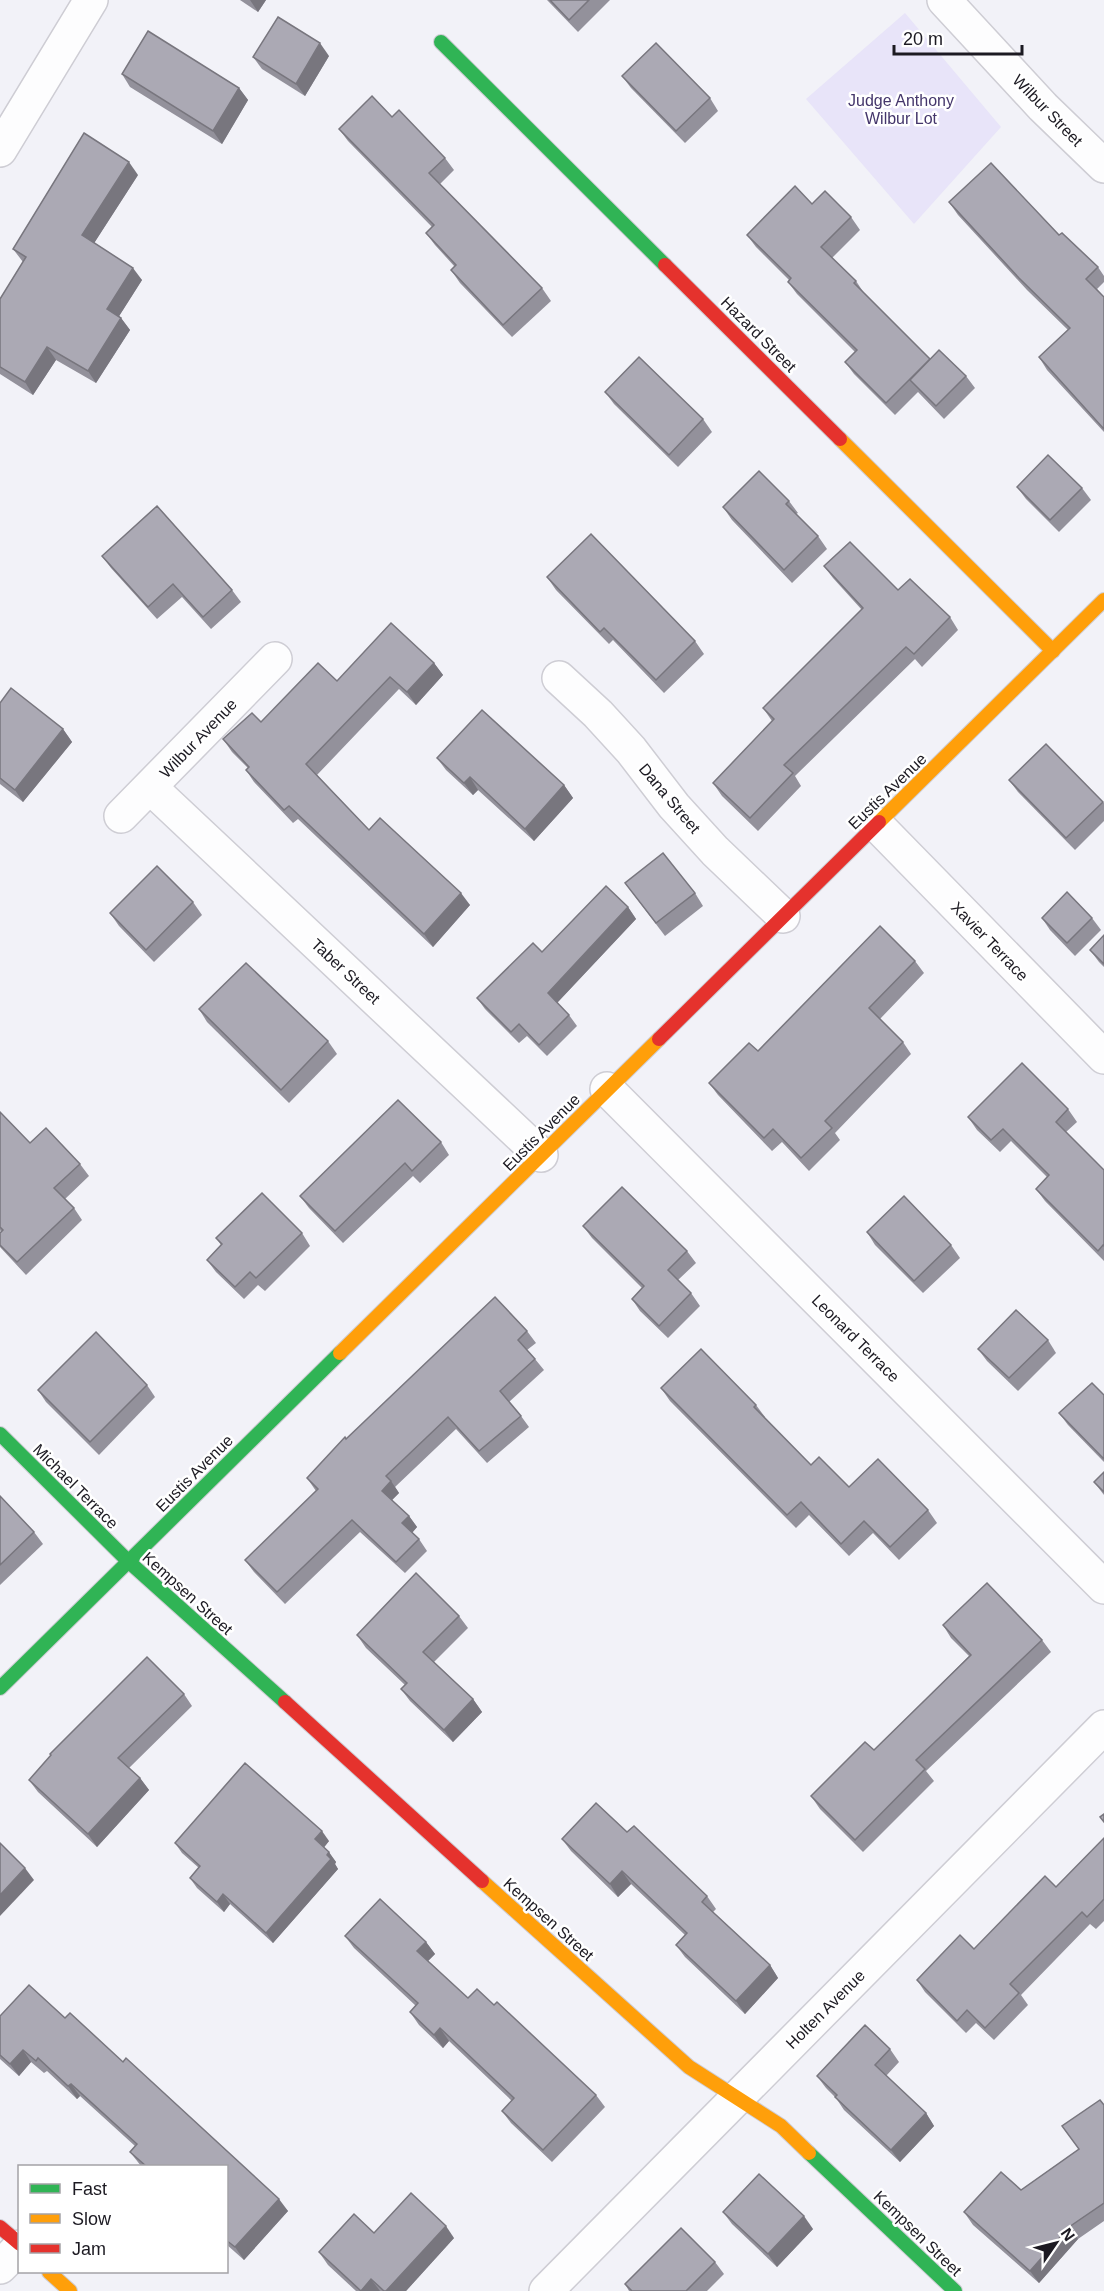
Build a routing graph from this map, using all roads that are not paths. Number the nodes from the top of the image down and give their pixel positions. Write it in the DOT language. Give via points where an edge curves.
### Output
graph roads {
  1 [pos="91,0"];
  2 [pos="944,0"];
  3 [pos="441,42"];
  4 [pos="0,150"];
  5 [pos="1104,166"];
  6 [pos="1104,600"];
  7 [pos="1053,651"];
  8 [pos="275,659"];
  9 [pos="559,678"];
  10 [pos="150,787"];
  11 [pos="121,816"];
  12 [pos="876,824"];
  13 [pos="783,916"];
  14 [pos="1104,1057"];
  15 [pos="608,1089"];
  16 [pos="541,1155"];
  17 [pos="0,1434"];
  18 [pos="128,1561"];
  19 [pos="1104,1587"];
  20 [pos="0,1688"];
  21 [pos="1104,1727"];
  22 [pos="736,2098"];
  23 [pos="0,2227"];
  24 [pos="18,2244"];
  25 [pos="18,2248"];
  26 [pos="0,2267"];
  27 [pos="51,2273"];
  28 [pos="70,2291"];
  29 [pos="546,2291"];
  30 [pos="955,2291"];
  1 -- 4 [label="street"];
  2 -- 5 [label="street, Wilbur Street"];
  3 -- 7 [label="street, Hazard Street"];
  6 -- 7 [label="street, Eustis Avenue"];
  7 -- 12 [label="street, Eustis Avenue"];
  8 -- 10 [label="street, Wilbur Avenue"];
  9 -- 13 [label="street, Dana Street" via="631,750 715,851"];
  10 -- 11 [label="street, Wilbur Avenue"];
  10 -- 16 [label="street, Taber Street"];
  12 -- 13 [label="street, Eustis Avenue"];
  12 -- 14 [label="street, Xavier Terrace"];
  13 -- 15 [label="street, Eustis Avenue"];
  15 -- 16 [label="street, Eustis Avenue"];
  15 -- 19 [label="street, Leonard Terrace"];
  16 -- 18 [label="street, Eustis Avenue"];
  17 -- 18 [label="street, Michael Terrace"];
  18 -- 20 [label="street, Eustis Avenue"];
  18 -- 22 [label="street, Kempsen Street" via="689,2067"];
  21 -- 22 [label="street, Holten Avenue"];
  22 -- 29 [label="street, Holten Avenue"];
  22 -- 30 [label="street, Kempsen Street" via="781,2126"];
  23 -- 24 [label="street"];
  25 -- 26 [label="street"];
  27 -- 28 [label="street"];
}
